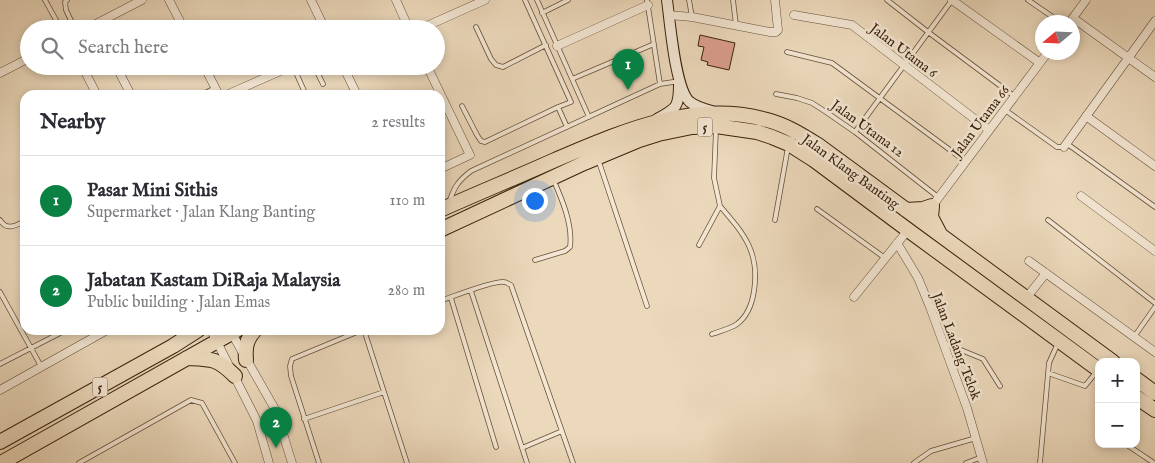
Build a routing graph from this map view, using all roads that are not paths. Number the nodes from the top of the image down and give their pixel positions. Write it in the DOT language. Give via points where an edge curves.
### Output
graph roads {
  1 [pos="45,0"];
  2 [pos="67,0"];
  3 [pos="142,0"];
  4 [pos="169,0"];
  5 [pos="311,0"];
  6 [pos="396,0"];
  7 [pos="483,0"];
  8 [pos="526,0"];
  9 [pos="537,0"];
  10 [pos="568,0"];
  11 [pos="667,0"];
  12 [pos="689,0"];
  13 [pos="733,0"];
  14 [pos="774,0"];
  15 [pos="887,0"];
  16 [pos="952,0"];
  17 [pos="1028,0"];
  18 [pos="1075,0"];
  19 [pos="648,3"];
  20 [pos="1084,3"];
  21 [pos="542,13"];
  22 [pos="669,15"];
  23 [pos="794,15"];
  24 [pos="1050,15"];
  25 [pos="1075,15"];
  26 [pos="692,17"];
  27 [pos="56,20"];
  28 [pos="71,20"];
  29 [pos="106,20"];
  30 [pos="179,20"];
  31 [pos="321,20"];
  32 [pos="406,20"];
  33 [pos="440,20"];
  34 [pos="1155,21"];
  35 [pos="736,25"];
  36 [pos="1080,26"];
  37 [pos="476,27"];
  38 [pos="1148,31"];
  39 [pos="928,32"];
  40 [pos="1155,36"];
  41 [pos="654,44"];
  42 [pos="546,45"];
  43 [pos="557,46"];
  44 [pos="787,52"];
  45 [pos="1128,58"];
  46 [pos="1042,60"];
  47 [pos="20,63"];
  48 [pos="1040,63"];
  49 [pos="904,65"];
  50 [pos="0,73"];
  51 [pos="87,75"];
  52 [pos="121,75"];
  53 [pos="208,75"];
  54 [pos="272,75"];
  55 [pos="296,75"];
  56 [pos="318,75"];
  57 [pos="348,75"];
  58 [pos="431,75"];
  59 [pos="1155,77"];
  60 [pos="572,80"];
  61 [pos="680,81"];
  62 [pos="323,84"];
  63 [pos="660,84"];
  64 [pos="95,90"];
  65 [pos="128,90"];
  66 [pos="216,90"];
  67 [pos="237,90"];
  68 [pos="304,90"];
  69 [pos="355,90"];
  70 [pos="439,90"];
  71 [pos="776,94"];
  72 [pos="1014,96"];
  73 [pos="880,98"];
  74 [pos="445,103"];
  75 [pos="462,106"];
  76 [pos="558,108"];
  77 [pos="1004,110"];
  78 [pos="723,113"];
  79 [pos="1086,116"];
  80 [pos="589,117"];
  81 [pos="647,124"];
  82 [pos="716,126"];
  83 [pos="567,127"];
  84 [pos="989,130"];
  85 [pos="855,132"];
  86 [pos="789,144"];
  87 [pos="1065,145"];
  88 [pos="598,157"];
  89 [pos="965,161"];
  90 [pos="1155,166"];
  91 [pos="445,167"];
  92 [pos="553,177"];
  93 [pos="1081,196"];
  94 [pos="935,201"];
  95 [pos="445,206"];
  96 [pos="720,206"];
  97 [pos="1155,207"];
  98 [pos="445,208"];
  99 [pos="817,209"];
  100 [pos="906,210"];
  101 [pos="0,220"];
  102 [pos="776,220"];
  103 [pos="1048,220"];
  104 [pos="921,222"];
  105 [pos="20,224"];
  106 [pos="445,228"];
  107 [pos="908,230"];
  108 [pos="940,235"];
  109 [pos="897,243"];
  110 [pos="699,245"];
  111 [pos="934,249"];
  112 [pos="1155,251"];
  113 [pos="885,258"];
  114 [pos="535,260"];
  115 [pos="1029,261"];
  116 [pos="1046,273"];
  117 [pos="471,291"];
  118 [pos="0,292"];
  119 [pos="854,297"];
  120 [pos="1027,297"];
  121 [pos="451,298"];
  122 [pos="445,300"];
  123 [pos="1155,303"];
  124 [pos="647,306"];
  125 [pos="1155,307"];
  126 [pos="20,328"];
  127 [pos="712,334"];
  128 [pos="24,335"];
  129 [pos="56,335"];
  130 [pos="98,335"];
  131 [pos="180,335"];
  132 [pos="190,335"];
  133 [pos="235,335"];
  134 [pos="251,335"];
  135 [pos="351,335"];
  136 [pos="365,335"];
  137 [pos="214,336"];
  138 [pos="1134,337"];
  139 [pos="1058,341"];
  140 [pos="944,343"];
  141 [pos="173,346"];
  142 [pos="31,348"];
  143 [pos="1155,352"];
  144 [pos="187,358"];
  145 [pos="1109,358"];
  146 [pos="246,360"];
  147 [pos="0,364"];
  148 [pos="1095,367"];
  149 [pos="42,368"];
  150 [pos="1048,373"];
  151 [pos="1095,375"];
  152 [pos="235,376"];
  153 [pos="1140,382"];
  154 [pos="1000,386"];
  155 [pos="0,390"];
  156 [pos="384,392"];
  157 [pos="1155,393"];
  158 [pos="1140,400"];
  159 [pos="1155,410"];
  160 [pos="304,419"];
  161 [pos="562,431"];
  162 [pos="976,438"];
  163 [pos="0,442"];
  164 [pos="496,447"];
  165 [pos="522,448"];
  166 [pos="1132,448"];
  167 [pos="982,460"];
  168 [pos="1,463"];
  169 [pos="79,463"];
  170 [pos="235,463"];
  171 [pos="269,463"];
  172 [pos="292,463"];
  173 [pos="319,463"];
  174 [pos="406,463"];
  175 [pos="527,463"];
  176 [pos="573,463"];
  177 [pos="914,463"];
  178 [pos="966,463"];
  179 [pos="1040,463"];
  180 [pos="1154,463"];
  1 -- 27 [label="lane"];
  2 -- 28 [label="lane" via="66,10"];
  3 -- 29 [label="street"];
  4 -- 30 [label="street"];
  5 -- 31 [label="street"];
  6 -- 32 [label="street"];
  7 -- 33 [label="street"];
  8 -- 42 [label="lane"];
  9 -- 21 [label="lane"];
  10 -- 21 [label="lane"];
  11 -- 22 [label="street"];
  12 -- 26 [label="lane"];
  13 -- 35 [label="lane"];
  14 -- 35 [label="street" via="776,32"];
  15 -- 39 [label="lane"];
  16 -- 39 [label="lane"];
  16 -- 48 [label="street"];
  17 -- 24 [label="lane"];
  18 -- 20 [label="street"];
  19 -- 41 [label="lane"];
  19 -- 43 [label="street"];
  20 -- 25 [label="street"];
  21 -- 43 [label="lane"];
  22 -- 26 [label="street"];
  22 -- 61 [label="street"];
  23 -- 49 [label="street, Jalan Utama 6" via="852,26"];
  26 -- 35 [label="street"];
  34 -- 38 [label="street"];
  36 -- 45 [label="street"];
  37 -- 42 [label="lane" via="496,65 503,66"];
  38 -- 40 [label="lane"];
  38 -- 45 [label="street"];
  39 -- 49 [label="lane"];
  39 -- 72 [label="lane"];
  41 -- 60 [label="lane"];
  41 -- 63 [label="lane"];
  42 -- 76 [label="lane" via="571,102"];
  43 -- 60 [label="lane"];
  44 -- 73 [label="lane" via="832,63"];
  45 -- 59 [label="street"];
  45 -- 79 [label="street"];
  46 -- 48 [label="street, Jalan Utama 66"];
  47 -- 50 [label="street"];
  48 -- 72 [label="street, Jalan Utama 66"];
  49 -- 73 [label="lane"];
  49 -- 84 [label="street, Jalan Utama 6"];
  51 -- 64 [label="street"];
  52 -- 65 [label="street"];
  53 -- 66 [label="street"];
  54 -- 67 [label="street"];
  55 -- 68 [label="lane"];
  56 -- 62 [label="lane"];
  57 -- 69 [label="street"];
  58 -- 70 [label="street"];
  60 -- 80 [label="lane"];
  61 -- 63 [label="lane"];
  61 -- 78 [label="street" via="689,101 705,110"];
  61 -- 81 [label="street" via="676,106"];
  63 -- 80 [label="lane"];
  71 -- 85 [label="lane, Jalan Utama 12" via="812,103"];
  72 -- 77 [label="street, Jalan Utama 66"];
  73 -- 85 [label="lane"];
  73 -- 89 [label="lane"];
  74 -- 91 [label="street" via="470,155"];
  75 -- 76 [label="lane" via="477,135 485,142"];
  76 -- 83 [label="lane"];
  77 -- 84 [label="street, Jalan Utama 66"];
  77 -- 87 [label="lane" via="1057,147"];
  78 -- 81 [label="highway, Jalan Klang Banting / 5" via="690,115"];
  78 -- 100 [label="highway, Jalan Klang Banting / 5" via="763,119 795,131"];
  79 -- 87 [label="street"];
  79 -- 90 [label="street"];
  80 -- 83 [label="lane"];
  81 -- 98 [label="highway, Jalan Klang Banting / 5" via="599,141"];
  82 -- 86 [label="highway, Jalan Klang Banting / 5" via="757,132"];
  82 -- 88 [label="highway, Jalan Klang Banting / 5" via="658,134"];
  82 -- 96 [label="lane" via="714,178"];
  83 -- 95 [label="lane" via="471,171 459,180"];
  84 -- 89 [label="street, Jalan Utama 66"];
  85 -- 94 [label="lane, Jalan Utama 12"];
  86 -- 102 [label="lane"];
  86 -- 107 [label="highway, Jalan Klang Banting / 5"];
  87 -- 97 [label="lane"];
  88 -- 92 [label="highway, Jalan Klang Banting / 5"];
  88 -- 124 [label="lane"];
  89 -- 94 [label="street, Jalan Utama 66"];
  92 -- 106 [label="highway, Jalan Klang Banting / 5"];
  92 -- 114 [label="lane" via="566,213 570,247 565,252"];
  93 -- 112 [label="street"];
  94 -- 100 [label="highway" via="923,209"];
  94 -- 104 [label="street, Jalan Utama 66"];
  94 -- 108 [label="highway" via="931,217"];
  96 -- 110 [label="lane"];
  96 -- 127 [label="lane" via="750,247 756,281 747,314 736,325"];
  99 -- 113 [label="lane"];
  100 -- 104 [label="highway, Jalan Klang Banting / 5"];
  101 -- 105 [label="lane" via="10,227"];
  103 -- 123 [label="lane"];
  104 -- 108 [label="highway, Jalan Klang Banting / 5"];
  104 -- 111 [label="street" via="921,231"];
  107 -- 109 [label="street"];
  107 -- 111 [label="highway, Jalan Klang Banting / 5"];
  108 -- 120 [label="highway, Jalan Klang Banting / 5"];
  109 -- 113 [label="street"];
  109 -- 140 [label="street, Jalan Ladang Telok" via="918,278"];
  111 -- 139 [label="highway, Jalan Klang Banting / 5"];
  113 -- 119 [label="street"];
  115 -- 116 [label="street"];
  116 -- 120 [label="street"];
  116 -- 138 [label="street"];
  117 -- 121 [label="lane"];
  117 -- 161 [label="lane" via="499,282 511,285"];
  117 -- 165 [label="lane"];
  118 -- 126 [label="lane"];
  120 -- 145 [label="highway, Jalan Klang Banting / 5"];
  121 -- 122 [label="lane"];
  121 -- 164 [label="lane"];
  125 -- 138 [label="lane"];
  128 -- 142 [label="lane"];
  129 -- 142 [label="lane"];
  130 -- 149 [label="street"];
  131 -- 141 [label="highway"];
  132 -- 141 [label="highway, 5"];
  133 -- 146 [label="street"];
  134 -- 146 [label="highway" via="247,340"];
  135 -- 160 [label="lane" via="292,359 291,376"];
  136 -- 156 [label="lane"];
  137 -- 144 [label="highway, 5"];
  137 -- 152 [label="street"];
  138 -- 143 [label="street"];
  139 -- 148 [label="highway, Jalan Klang Banting / 5"];
  139 -- 150 [label="lane" via="1048,363"];
  140 -- 154 [label="lane" via="983,359"];
  140 -- 162 [label="street, Jalan Ladang Telok"];
  141 -- 163 [label="highway, 5"];
  142 -- 147 [label="lane"];
  142 -- 149 [label="lane"];
  144 -- 152 [label="highway" via="219,362"];
  144 -- 168 [label="highway, 5"];
  146 -- 172 [label="street" via="276,411"];
  149 -- 155 [label="street"];
  150 -- 151 [label="lane" via="1085,386"];
  150 -- 179 [label="lane"];
  152 -- 171 [label="street" via="257,421"];
  153 -- 157 [label="highway"];
  156 -- 160 [label="lane"];
  156 -- 174 [label="lane"];
  158 -- 159 [label="highway"];
  160 -- 173 [label="lane"];
  161 -- 165 [label="lane"];
  161 -- 176 [label="lane"];
  162 -- 167 [label="street, Jalan Ladang Telok"];
  162 -- 177 [label="lane" via="931,451"];
  165 -- 175 [label="lane"];
  166 -- 180 [label="lane"];
  167 -- 178 [label="lane"];
  169 -- 170 [label="lane" via="191,400 202,403"];
}
